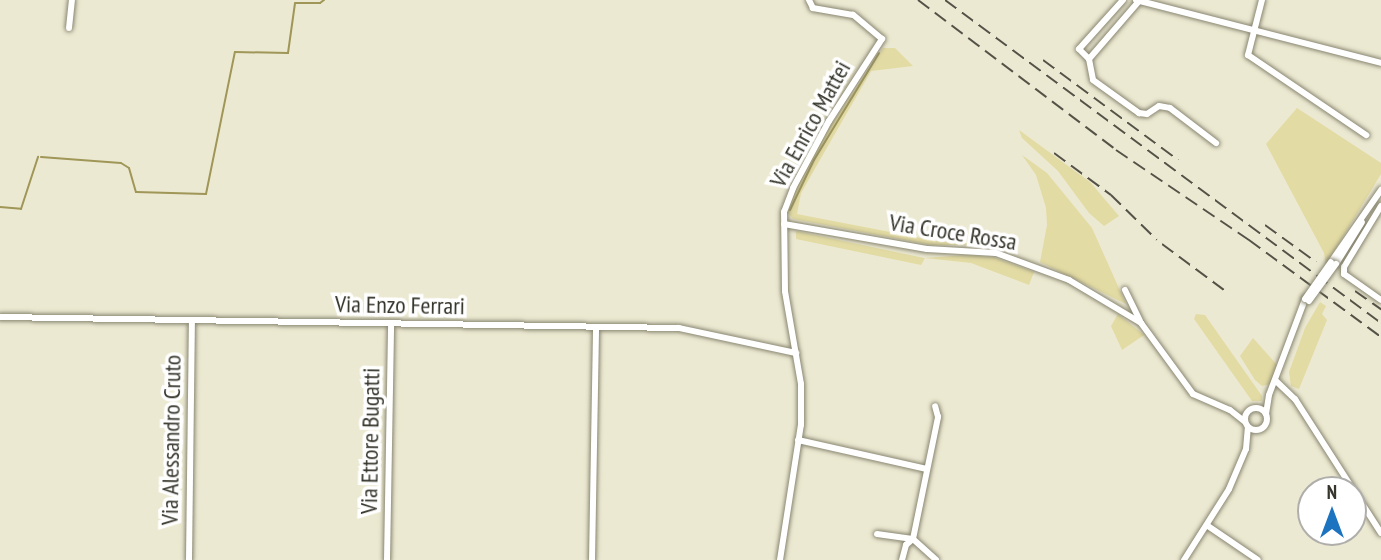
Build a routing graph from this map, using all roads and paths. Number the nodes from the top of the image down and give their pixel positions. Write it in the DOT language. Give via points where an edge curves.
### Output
graph roads {
  1 [pos="72,0"];
  2 [pos="809,0"];
  3 [pos="1123,0"];
  4 [pos="1138,0"];
  5 [pos="1262,0"];
  6 [pos="69,28"];
  7 [pos="1254,30"];
  8 [pos="1089,59"];
  9 [pos="1381,63"];
  10 [pos="1366,135"];
  11 [pos="1216,142"];
  12 [pos="1381,190"];
  13 [pos="1381,206"];
  14 [pos="784,224"];
  15 [pos="1125,290"];
  16 [pos="1381,300"];
  17 [pos="0,317"];
  18 [pos="192,320"];
  19 [pos="1141,323"];
  20 [pos="391,324"];
  21 [pos="596,327"];
  22 [pos="796,353"];
  23 [pos="1275,380"];
  24 [pos="1269,395"];
  25 [pos="935,406"];
  26 [pos="1254,408"];
  27 [pos="1230,410"];
  28 [pos="1266,414"];
  29 [pos="1246,424"];
  30 [pos="1259,430"];
  31 [pos="798,440"];
  32 [pos="1248,442"];
  33 [pos="927,469"];
  34 [pos="1208,526"];
  35 [pos="1381,533"];
  36 [pos="877,534"];
  37 [pos="913,539"];
  38 [pos="189,560"];
  39 [pos="387,560"];
  40 [pos="592,560"];
  41 [pos="780,560"];
  42 [pos="902,560"];
  43 [pos="936,560"];
  44 [pos="1184,560"];
  45 [pos="1258,560"];
  1 -- 6 [label="street"];
  2 -- 14 [label="street, Via Enrico Mattei" via="813,8 853,15 882,38 812,150 793,188"];
  3 -- 8 [label="street" via="1079,49"];
  4 -- 7 [label="street"];
  4 -- 8 [label="street"];
  5 -- 7 [label="street"];
  7 -- 9 [label="street"];
  7 -- 10 [label="street" via="1248,55"];
  8 -- 11 [label="street" via="1093,80 1139,113 1147,114 1159,106 1170,108"];
  12 -- 23 [label="street, bridge" via="1307,300"];
  13 -- 16 [label="street" via="1344,267 1345,274"];
  14 -- 19 [label="street, Via Croce Rossa" via="927,249 996,253 1069,281"];
  14 -- 22 [label="street, Via Enrico Mattei" via="786,302"];
  15 -- 19 [label="street"];
  17 -- 18 [label="street, Via Enzo Ferrari"];
  18 -- 20 [label="street, Via Enzo Ferrari"];
  18 -- 38 [label="street, Via Alessandro Cruto"];
  19 -- 27 [label="street, Via Croce Rossa" via="1193,394"];
  20 -- 21 [label="street, Via Enzo Ferrari"];
  20 -- 39 [label="street, Via Ettore Bugatti"];
  21 -- 22 [label="street, Via Enzo Ferrari" via="678,328"];
  21 -- 40 [label="street"];
  22 -- 31 [label="street, Via Enrico Mattei" via="801,384"];
  23 -- 24 [label="street"];
  23 -- 35 [label="street" via="1295,399"];
  24 -- 26 [label="street"];
  24 -- 28 [label="street"];
  25 -- 33 [label="street" via="938,417"];
  26 -- 27 [label="street, Via Croce Rossa"];
  26 -- 28 [label="street"];
  26 -- 29 [label="street"];
  27 -- 29 [label="street, Via Croce Rossa"];
  28 -- 30 [label="street"];
  29 -- 30 [label="street"];
  29 -- 32 [label="street"];
  30 -- 32 [label="street"];
  31 -- 33 [label="street"];
  31 -- 41 [label="street, Via Enrico Mattei"];
  32 -- 34 [label="street"];
  33 -- 37 [label="street"];
  34 -- 44 [label="street"];
  34 -- 45 [label="street"];
  36 -- 37 [label="street"];
  37 -- 42 [label="street"];
  37 -- 43 [label="street"];
}
